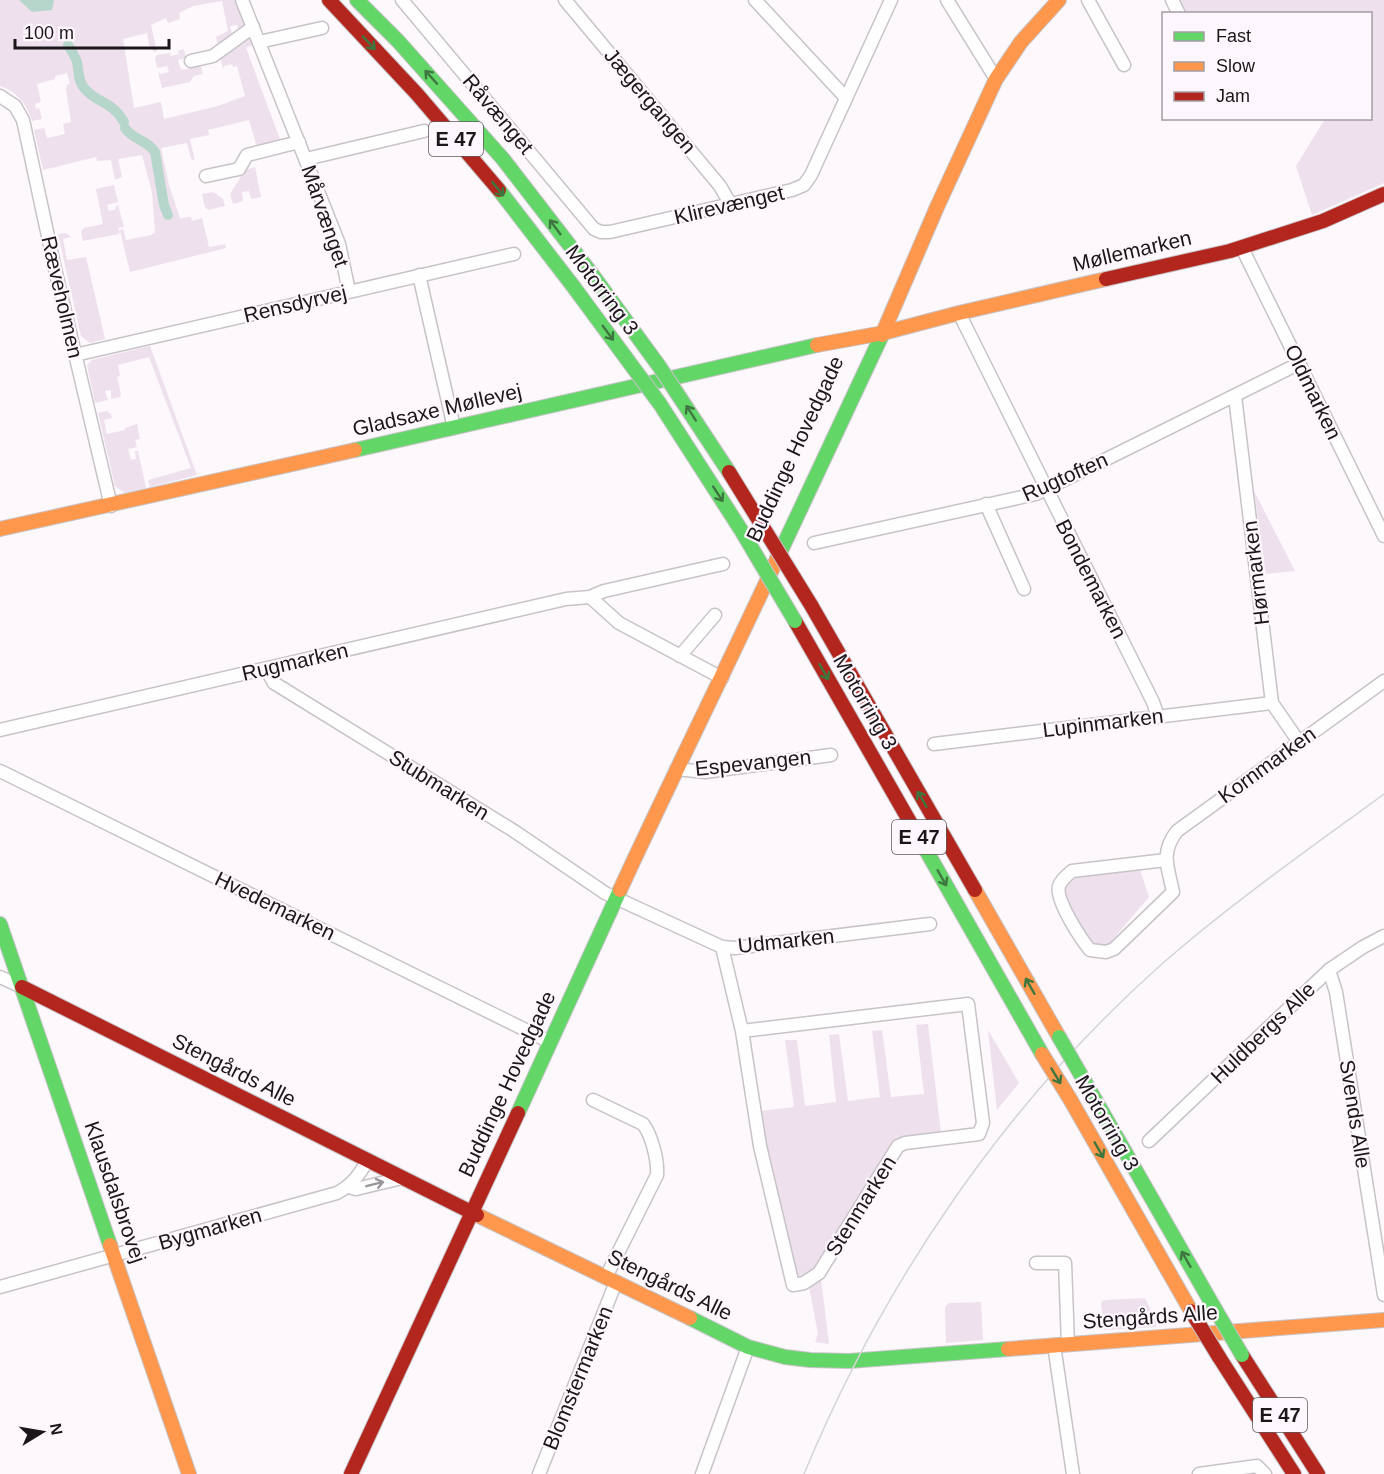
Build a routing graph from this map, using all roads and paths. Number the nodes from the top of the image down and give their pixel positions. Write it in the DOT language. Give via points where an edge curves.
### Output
graph roads {
  1 [pos="242,0"];
  2 [pos="328,0"];
  3 [pos="357,0"];
  4 [pos="402,0"];
  5 [pos="565,0"];
  6 [pos="755,0"];
  7 [pos="891,0"];
  8 [pos="947,0"];
  9 [pos="1059,0"];
  10 [pos="1088,0"];
  11 [pos="253,27"];
  12 [pos="322,28"];
  13 [pos="259,42"];
  14 [pos="191,61"];
  15 [pos="1124,65"];
  16 [pos="996,79"];
  17 [pos="0,96"];
  18 [pos="846,98"];
  19 [pos="424,131"];
  20 [pos="299,142"];
  21 [pos="306,159"];
  22 [pos="206,176"];
  23 [pos="1384,194"];
  24 [pos="731,205"];
  25 [pos="594,229"];
  26 [pos="1242,248"];
  27 [pos="514,254"];
  28 [pos="419,275"];
  29 [pos="349,291"];
  30 [pos="959,313"];
  31 [pos="877,334"];
  32 [pos="75,355"];
  33 [pos="1300,363"];
  34 [pos="1235,396"];
  35 [pos="454,428"];
  36 [pos="1047,490"];
  37 [pos="986,504"];
  38 [pos="111,506"];
  39 [pos="0,529"];
  40 [pos="1384,536"];
  41 [pos="814,543"];
  42 [pos="723,564"];
  43 [pos="1024,589"];
  44 [pos="590,597"];
  45 [pos="715,615"];
  46 [pos="680,656"];
  47 [pos="266,669"];
  48 [pos="718,676"];
  49 [pos="1384,681"];
  50 [pos="1272,703"];
  51 [pos="1158,717"];
  52 [pos="0,730"];
  53 [pos="1299,742"];
  54 [pos="934,744"];
  55 [pos="831,755"];
  56 [pos="676,769"];
  57 [pos="0,771"];
  58 [pos="1166,860"];
  59 [pos="616,898"];
  60 [pos="0,924"];
  61 [pos="930,924"];
  62 [pos="1384,936"];
  63 [pos="722,947"];
  64 [pos="1329,970"];
  65 [pos="0,977"];
  66 [pos="22,987"];
  67 [pos="742,1031"];
  68 [pos="550,1042"];
  69 [pos="593,1100"];
  70 [pos="1149,1141"];
  71 [pos="368,1160"];
  72 [pos="402,1178"];
  73 [pos="349,1187"];
  74 [pos="471,1210"];
  75 [pos="115,1255"];
  76 [pos="1036,1263"];
  77 [pos="611,1280"];
  78 [pos="0,1287"];
  79 [pos="1384,1295"];
  80 [pos="1384,1320"];
  81 [pos="1061,1345"];
  82 [pos="748,1347"];
  83 [pos="189,1474"];
  84 [pos="351,1474"];
  85 [pos="539,1474"];
  86 [pos="702,1474"];
  87 [pos="1073,1474"];
  88 [pos="1199,1474"];
  89 [pos="1265,1474"];
  90 [pos="1294,1474"];
  91 [pos="1318,1474"];
  1 -- 11 [label="street, Mårvænget"];
  2 -- 90 [label="main road, Motorring 3 / E 47, one-way, bridge" via="489,178 660,404 795,621 1191,1311"];
  91 -- 3 [label="main road, Motorring 3 / E 47, one-way, bridge" via="1215,1310 811,605 742,492 659,366 503,159"];
  4 -- 25 [label="street, Råvænget"];
  5 -- 24 [label="street, Jægergangen" via="720,186"];
  6 -- 18 [label="street"];
  7 -- 18 [label="street, Klirevænget"];
  8 -- 16 [label="street"];
  9 -- 16 [label="main road, Buddinge Hovedgade" via="1021,42"];
  10 -- 15 [label="street"];
  11 -- 13 [label="street, Mårvænget"];
  11 -- 14 [label="street" via="213,56"];
  12 -- 13 [label="street"];
  13 -- 20 [label="street, Mårvænget"];
  16 -- 31 [label="main road, Buddinge Hovedgade" via="937,207 890,291"];
  17 -- 32 [label="street, Ræveholmen" via="15,106 23,120"];
  18 -- 24 [label="street, Klirevænget" via="804,184"];
  19 -- 21 [label="street"];
  20 -- 21 [label="street, Mårvænget"];
  20 -- 22 [label="street, Mårvænget" via="247,155 238,169"];
  21 -- 29 [label="street, Mårvænget" via="339,244"];
  23 -- 26 [label="main road, Møllemarken" via="1323,221"];
  24 -- 25 [label="street, Klirevænget" via="609,232"];
  26 -- 30 [label="main road, Møllemarken"];
  26 -- 33 [label="street, Oldmarken"];
  27 -- 28 [label="street, Rensdyrvej"];
  28 -- 29 [label="street, Rensdyrvej"];
  28 -- 35 [label="street"];
  29 -- 32 [label="street, Rensdyrvej"];
  30 -- 31 [label="main road, Møllemarken"];
  30 -- 36 [label="street, Bondemarken"];
  31 -- 35 [label="main road, Gladsaxe Møllevej" via="799,348"];
  31 -- 48 [label="main road, Buddinge Hovedgade"];
  32 -- 38 [label="street, Ræveholmen"];
  33 -- 34 [label="street, Rugtoften"];
  33 -- 40 [label="street, Oldmarken"];
  34 -- 36 [label="street, Rugtoften"];
  34 -- 50 [label="street, Hørmarken"];
  35 -- 38 [label="main road, Gladsaxe Møllevej"];
  36 -- 37 [label="street, Rugtoften" via="1026,498"];
  36 -- 51 [label="street, Bondemarken"];
  37 -- 41 [label="street, Rugtoften"];
  37 -- 43 [label="street"];
  38 -- 39 [label="main road, Gladsaxe Møllevej"];
  42 -- 44 [label="street, Rugmarken"];
  44 -- 46 [label="street" via="619,623"];
  44 -- 47 [label="street, Rugmarken" via="558,601"];
  45 -- 46 [label="street"];
  46 -- 48 [label="street"];
  47 -- 52 [label="street, Rugmarken"];
  47 -- 59 [label="street, Stubmarken" via="274,683"];
  48 -- 56 [label="main road, Buddinge Hovedgade"];
  49 -- 53 [label="street, Kornmarken"];
  50 -- 51 [label="street, Lupinmarken"];
  50 -- 53 [label="street, Hørmarken"];
  51 -- 54 [label="street, Lupinmarken"];
  53 -- 58 [label="street, Kornmarken" via="1177,831 1166,848"];
  55 -- 56 [label="street, Espevangen" via="705,772"];
  56 -- 59 [label="main road, Buddinge Hovedgade"];
  57 -- 68 [label="street, Hvedemarken"];
  58 -- 58 [label="street" via="1072,872 1063,879 1059,897 1090,950 1114,949 1173,892"];
  59 -- 63 [label="street, Udmarken"];
  59 -- 68 [label="main road, Buddinge Hovedgade"];
  60 -- 66 [label="main road, Klausdalsbrovej"];
  61 -- 63 [label="street, Udmarken"];
  62 -- 64 [label="street, Huldbergs Alle"];
  63 -- 67 [label="street, Stenmarken"];
  64 -- 70 [label="street, Huldbergs Alle"];
  64 -- 79 [label="street, Svends Alle" via="1336,992"];
  65 -- 66 [label="street, Stengårds Alle"];
  66 -- 71 [label="main road, Stengårds Alle"];
  66 -- 75 [label="main road, Klausdalsbrovej"];
  67 -- 67 [label="street, Stenmarken" via="760,1146 793,1285 804,1283 819,1273 898,1146 979,1134 982,1124 968,1004"];
  68 -- 74 [label="main road, Buddinge Hovedgade"];
  69 -- 77 [label="street, Blomstermarken" via="643,1124 657,1169"];
  71 -- 72 [label="main road, Stengårds Alle"];
  71 -- 73 [label="street"];
  73 -- 72 [label="street, Bygmarken, one-way" via="356,1189"];
  72 -- 74 [label="main road, Stengårds Alle"];
  73 -- 75 [label="street, Bygmarken"];
  74 -- 77 [label="main road, Stengårds Alle"];
  74 -- 84 [label="main road, Buddinge Hovedgade"];
  75 -- 78 [label="street, Bygmarken"];
  75 -- 83 [label="main road, Klausdalsbrovej"];
  76 -- 81 [label="street" via="1065,1263"];
  77 -- 82 [label="main road, Stengårds Alle"];
  77 -- 85 [label="street, Blomstermarken"];
  80 -- 81 [label="main road, Stengårds Alle"];
  81 -- 82 [label="main road, Stengårds Alle" via="828,1362"];
  81 -- 87 [label="street"];
  82 -- 86 [label="street"];
  88 -- 89 [label="street" via="1257,1466"];
}
